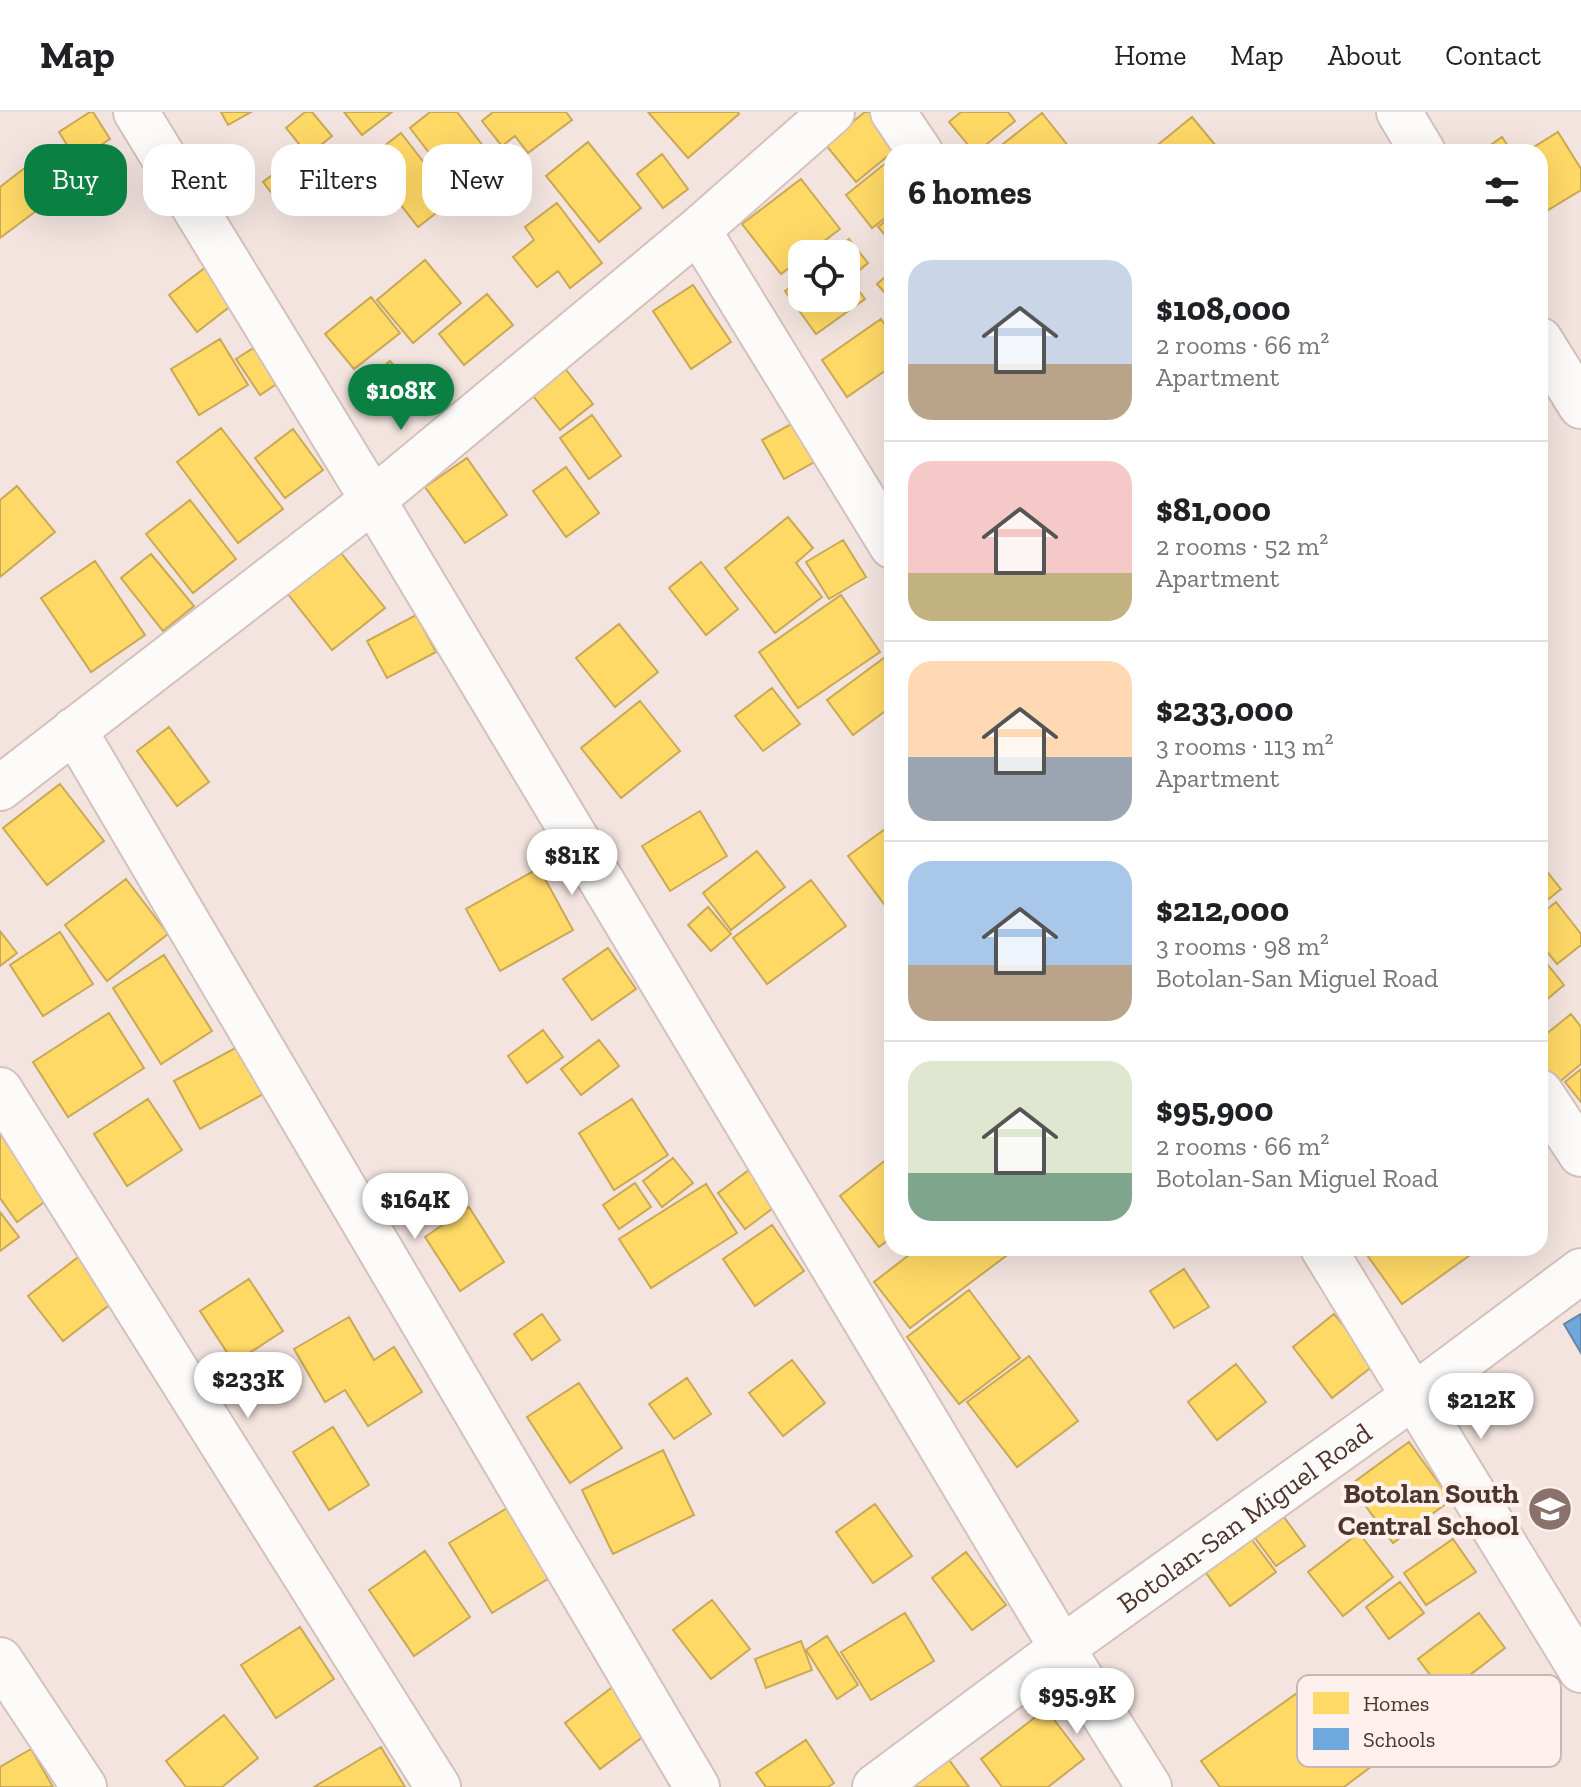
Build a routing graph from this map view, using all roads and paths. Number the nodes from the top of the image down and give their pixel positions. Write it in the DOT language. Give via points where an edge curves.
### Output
graph roads {
  1 [pos="136,112"];
  2 [pos="832,112"];
  3 [pos="893,112"];
  4 [pos="1399,112"];
  5 [pos="915,144"];
  6 [pos="1418,144"];
  7 [pos="698,230"];
  8 [pos="1548,353"];
  9 [pos="1581,406"];
  10 [pos="373,500"];
  11 [pos="884,533"];
  12 [pos="74,730"];
  13 [pos="0,788"];
  14 [pos="0,1090"];
  15 [pos="1548,1104"];
  16 [pos="1581,1154"];
  17 [pos="1328,1256"];
  18 [pos="1581,1271"];
  19 [pos="1414,1396"];
  20 [pos="1062,1648"];
  21 [pos="0,1660"];
  22 [pos="1581,1670"];
  23 [pos="84,1787"];
  24 [pos="438,1787"];
  25 [pos="697,1787"];
  26 [pos="875,1787"];
  27 [pos="1149,1787"];
  1 -- 10 [label="street"];
  2 -- 7 [label="street"];
  3 -- 5 [label="street"];
  4 -- 6 [label="street"];
  7 -- 10 [label="street"];
  7 -- 11 [label="street"];
  8 -- 9 [label="street"];
  10 -- 12 [label="street"];
  10 -- 20 [label="street"];
  12 -- 13 [label="street"];
  12 -- 25 [label="street"];
  14 -- 24 [label="street"];
  15 -- 16 [label="street"];
  17 -- 19 [label="street"];
  18 -- 19 [label="street, Botolan-San Miguel Road"];
  19 -- 20 [label="street, Botolan-San Miguel Road"];
  19 -- 22 [label="street"];
  20 -- 26 [label="street, Botolan-San Miguel Road"];
  20 -- 27 [label="street"];
  21 -- 23 [label="street"];
}
